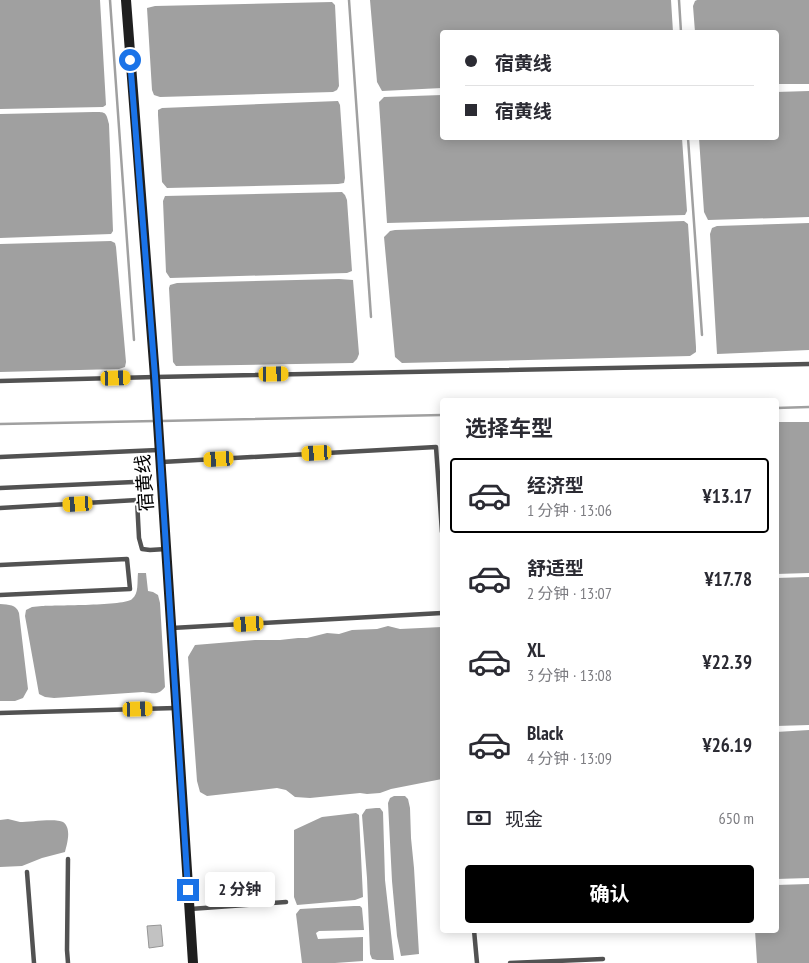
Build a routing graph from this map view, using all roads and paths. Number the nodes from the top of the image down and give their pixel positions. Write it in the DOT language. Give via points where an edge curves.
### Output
graph roads {
  1 [pos="126,0"];
  2 [pos="809,364"];
  3 [pos="155,376"];
  4 [pos="0,381"];
  5 [pos="159,446"];
  6 [pos="0,457"];
  7 [pos="160,462"];
  8 [pos="134,482"];
  9 [pos="0,488"];
  10 [pos="440,504"];
  11 [pos="0,508"];
  12 [pos="166,549"];
  13 [pos="0,565"];
  14 [pos="0,595"];
  15 [pos="440,613"];
  16 [pos="172,628"];
  17 [pos="177,708"];
  18 [pos="0,713"];
  19 [pos="68,859"];
  20 [pos="27,872"];
  21 [pos="286,902"];
  22 [pos="190,909"];
  23 [pos="474,933"];
  24 [pos="604,959"];
  25 [pos="34,963"];
  26 [pos="68,963"];
  27 [pos="193,963"];
  28 [pos="477,963"];
  29 [pos="510,963"];
  1 -- 3 [label="main road, 宿黄线"];
  2 -- 3 [label="lane"];
  3 -- 4 [label="lane"];
  3 -- 5 [label="main road, 宿黄线"];
  5 -- 6 [label="lane"];
  5 -- 7 [label="main road, 宿黄线"];
  7 -- 10 [label="lane" via="436,447"];
  7 -- 12 [label="main road, 宿黄线"];
  8 -- 9 [label="lane"];
  11 -- 12 [label="lane" via="137,500 142,549"];
  12 -- 16 [label="main road, 宿黄线"];
  13 -- 14 [label="lane" via="127,559 130,589"];
  15 -- 16 [label="lane"];
  16 -- 17 [label="main road, 宿黄线"];
  17 -- 18 [label="lane"];
  17 -- 22 [label="main road, 宿黄线"];
  19 -- 26 [label="lane"];
  20 -- 25 [label="lane"];
  21 -- 22 [label="lane"];
  22 -- 27 [label="main road, 宿黄线"];
  23 -- 28 [label="lane"];
  24 -- 29 [label="lane"];
}
